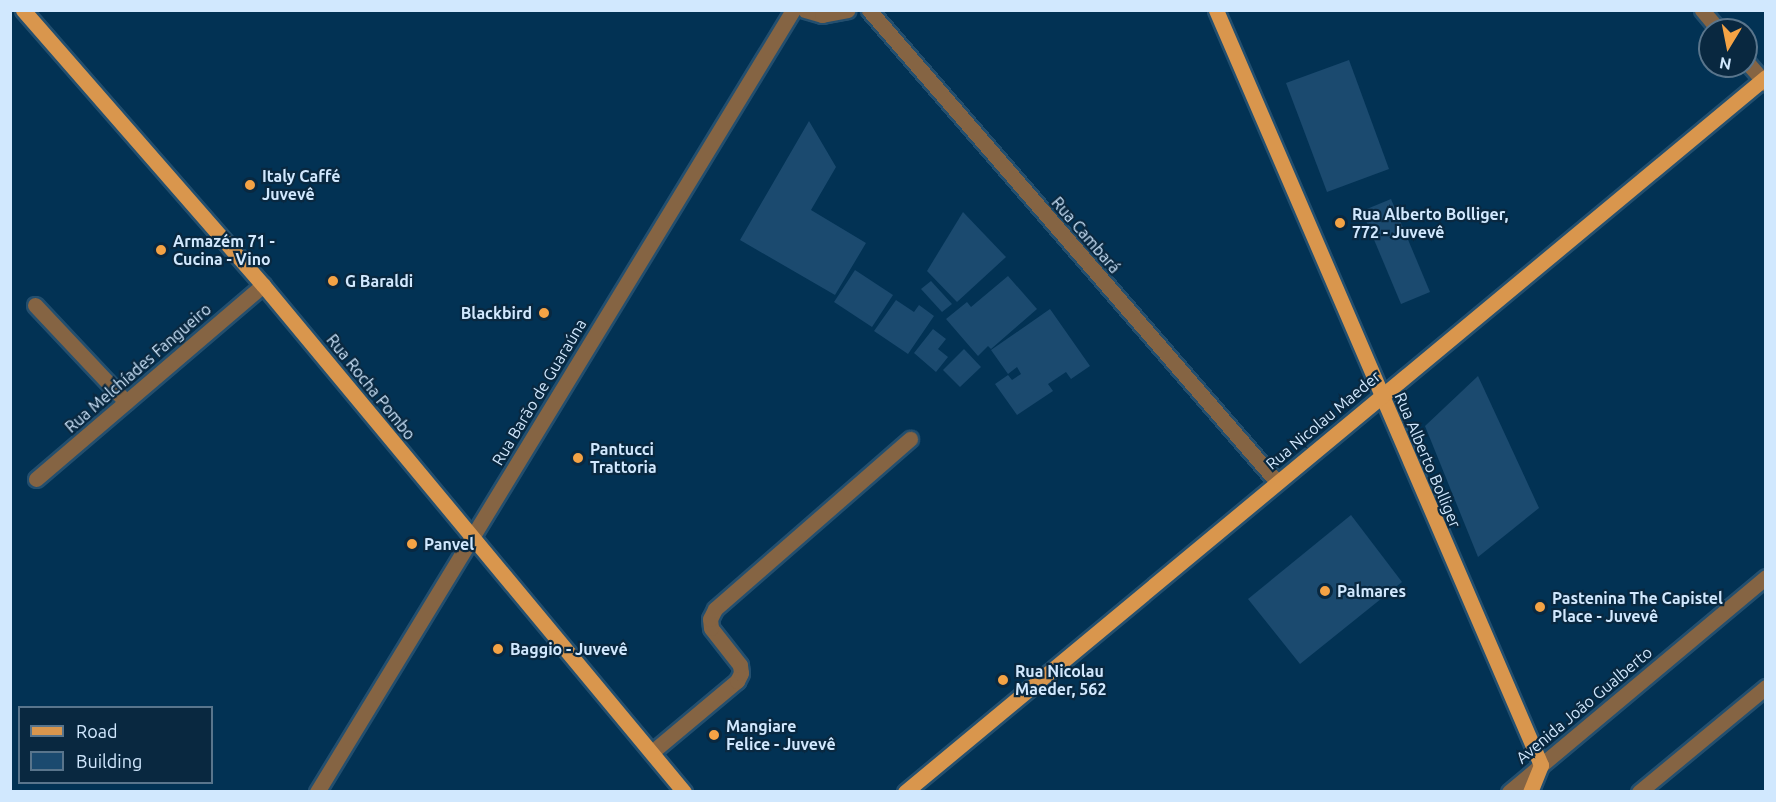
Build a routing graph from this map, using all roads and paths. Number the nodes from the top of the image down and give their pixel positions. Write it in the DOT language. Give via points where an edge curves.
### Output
graph roads {
  1 [pos="23,10"];
  2 [pos="793,10"];
  3 [pos="805,10"];
  4 [pos="848,10"];
  5 [pos="869,10"];
  6 [pos="1216,10"];
  7 [pos="1764,80"];
  8 [pos="263,285"];
  9 [pos="35,305"];
  10 [pos="1380,395"];
  11 [pos="126,402"];
  12 [pos="910,439"];
  13 [pos="36,479"];
  14 [pos="1277,482"];
  15 [pos="471,537"];
  16 [pos="1766,577"];
  17 [pos="1766,687"];
  18 [pos="652,752"];
  19 [pos="1541,765"];
  20 [pos="317,792"];
  21 [pos="684,792"];
  22 [pos="905,792"];
  23 [pos="1509,792"];
  24 [pos="1530,792"];
  25 [pos="1639,792"];
  1 -- 8 [label="main road, Rua Rocha Pombo"];
  2 -- 15 [label="street, Rua Barão de Guaraúna"];
  3 -- 4 [label="street" via="822,15"];
  5 -- 14 [label="street, Rua Cambará"];
  6 -- 10 [label="main road, Rua Alberto Bolliger"];
  7 -- 10 [label="main road, Rua Nicolau Maeder"];
  8 -- 11 [label="street, Rua Melchíades Fangueiro"];
  8 -- 15 [label="main road, Rua Rocha Pombo"];
  9 -- 11 [label="street"];
  10 -- 14 [label="main road, Rua Nicolau Maeder"];
  10 -- 19 [label="main road, Rua Alberto Bolliger"];
  11 -- 13 [label="street, Rua Melchíades Fangueiro"];
  12 -- 18 [label="street" via="715,609 711,628 740,665 741,673 737,681"];
  14 -- 22 [label="main road, Rua Nicolau Maeder"];
  15 -- 18 [label="main road, Rua Rocha Pombo"];
  15 -- 20 [label="street, Rua Barão de Guaraúna"];
  16 -- 19 [label="street, Avenida João Gualberto"];
  17 -- 25 [label="street"];
  18 -- 21 [label="main road, Rua Rocha Pombo"];
  19 -- 23 [label="street, Avenida João Gualberto"];
  19 -- 24 [label="main road"];
}
